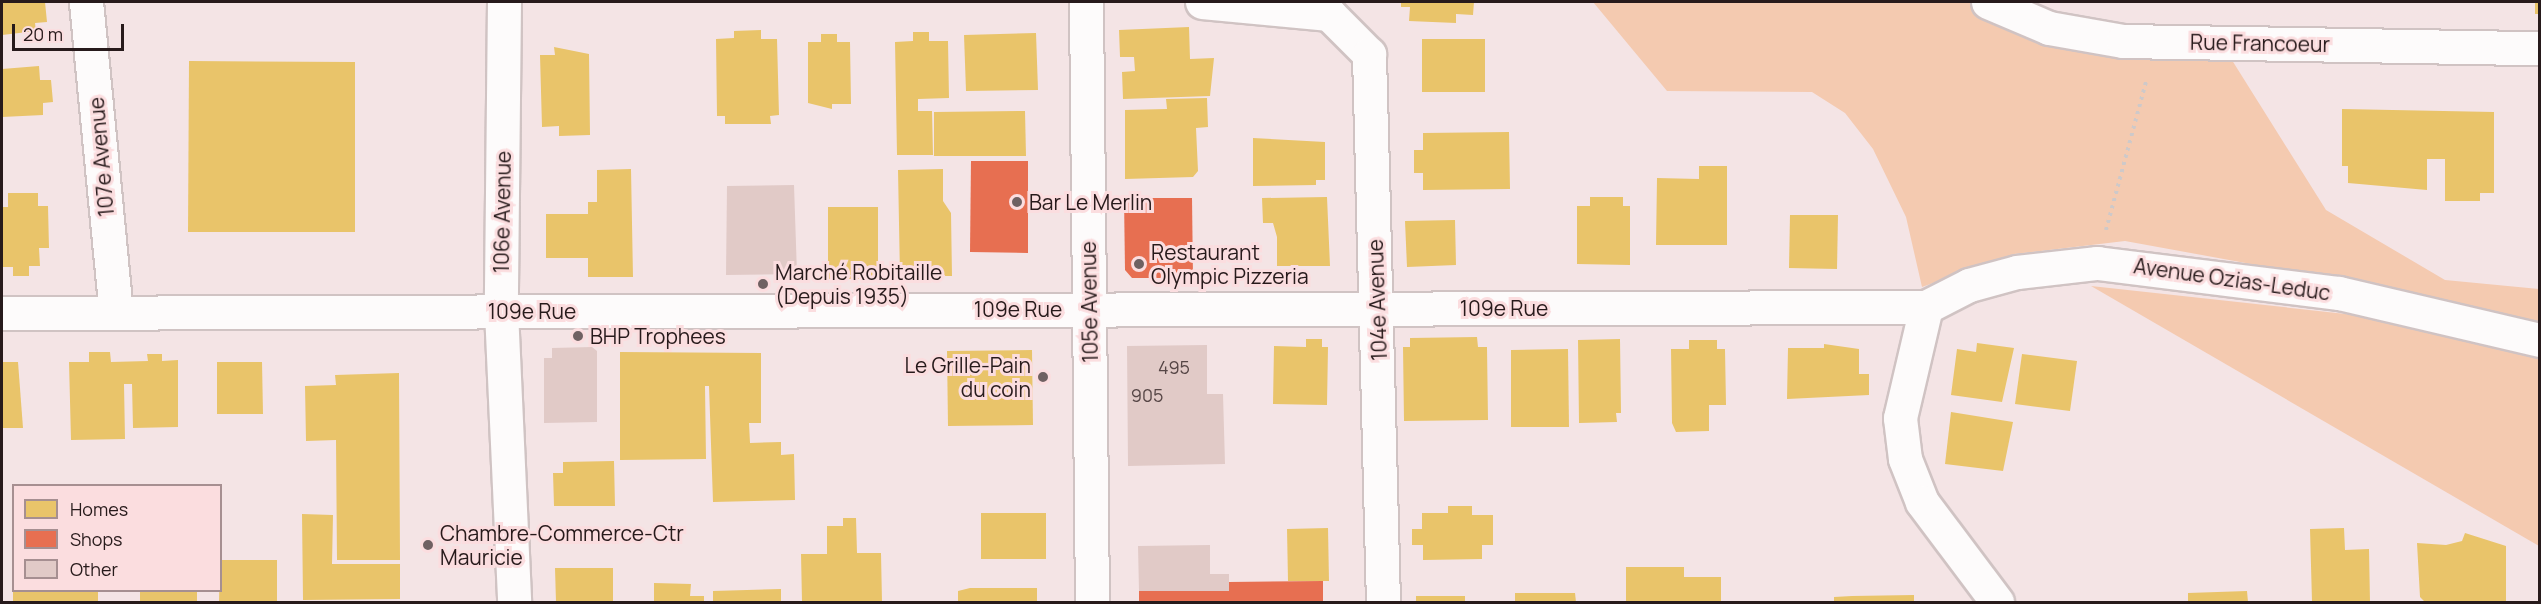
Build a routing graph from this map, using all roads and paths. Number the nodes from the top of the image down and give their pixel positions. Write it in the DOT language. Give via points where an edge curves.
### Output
graph roads {
  1 [pos="86,2"];
  2 [pos="504,2"];
  3 [pos="1086,2"];
  4 [pos="1202,2"];
  5 [pos="1988,2"];
  6 [pos="2156,42"];
  7 [pos="2540,48"];
  8 [pos="2097,262"];
  9 [pos="1926,307"];
  10 [pos="1378,308"];
  11 [pos="1089,309"];
  12 [pos="501,311"];
  13 [pos="2,313"];
  14 [pos="116,313"];
  15 [pos="2540,340"];
  16 [pos="514,603"];
  17 [pos="1092,603"];
  18 [pos="1383,603"];
  19 [pos="1997,603"];
  1 -- 14 [label="street, 107e Avenue"];
  2 -- 12 [label="street, 106e Avenue"];
  3 -- 11 [label="street, 105e Avenue"];
  4 -- 10 [label="street, 104e Avenue" via="1329,14 1368,54"];
  5 -- 6 [label="street, Rue Francoeur" via="2022,20 2078,35"];
  6 -- 7 [label="street, Rue Francoeur"];
  6 -- 8 [label="path"];
  8 -- 9 [label="street, Avenue Ozias-Leduc" via="2017,272 1969,285"];
  8 -- 15 [label="street, Avenue Ozias-Leduc" via="2339,293"];
  9 -- 10 [label="street, 109e Rue"];
  9 -- 19 [label="street" via="1900,418 1905,459 1922,502"];
  10 -- 11 [label="street, 109e Rue"];
  10 -- 18 [label="street, 104e Avenue"];
  11 -- 12 [label="street, 109e Rue"];
  11 -- 17 [label="street, 105e Avenue"];
  12 -- 14 [label="street, 109e Rue"];
  12 -- 16 [label="street, 106e Avenue"];
  13 -- 14 [label="street, 109e Rue"];
}
